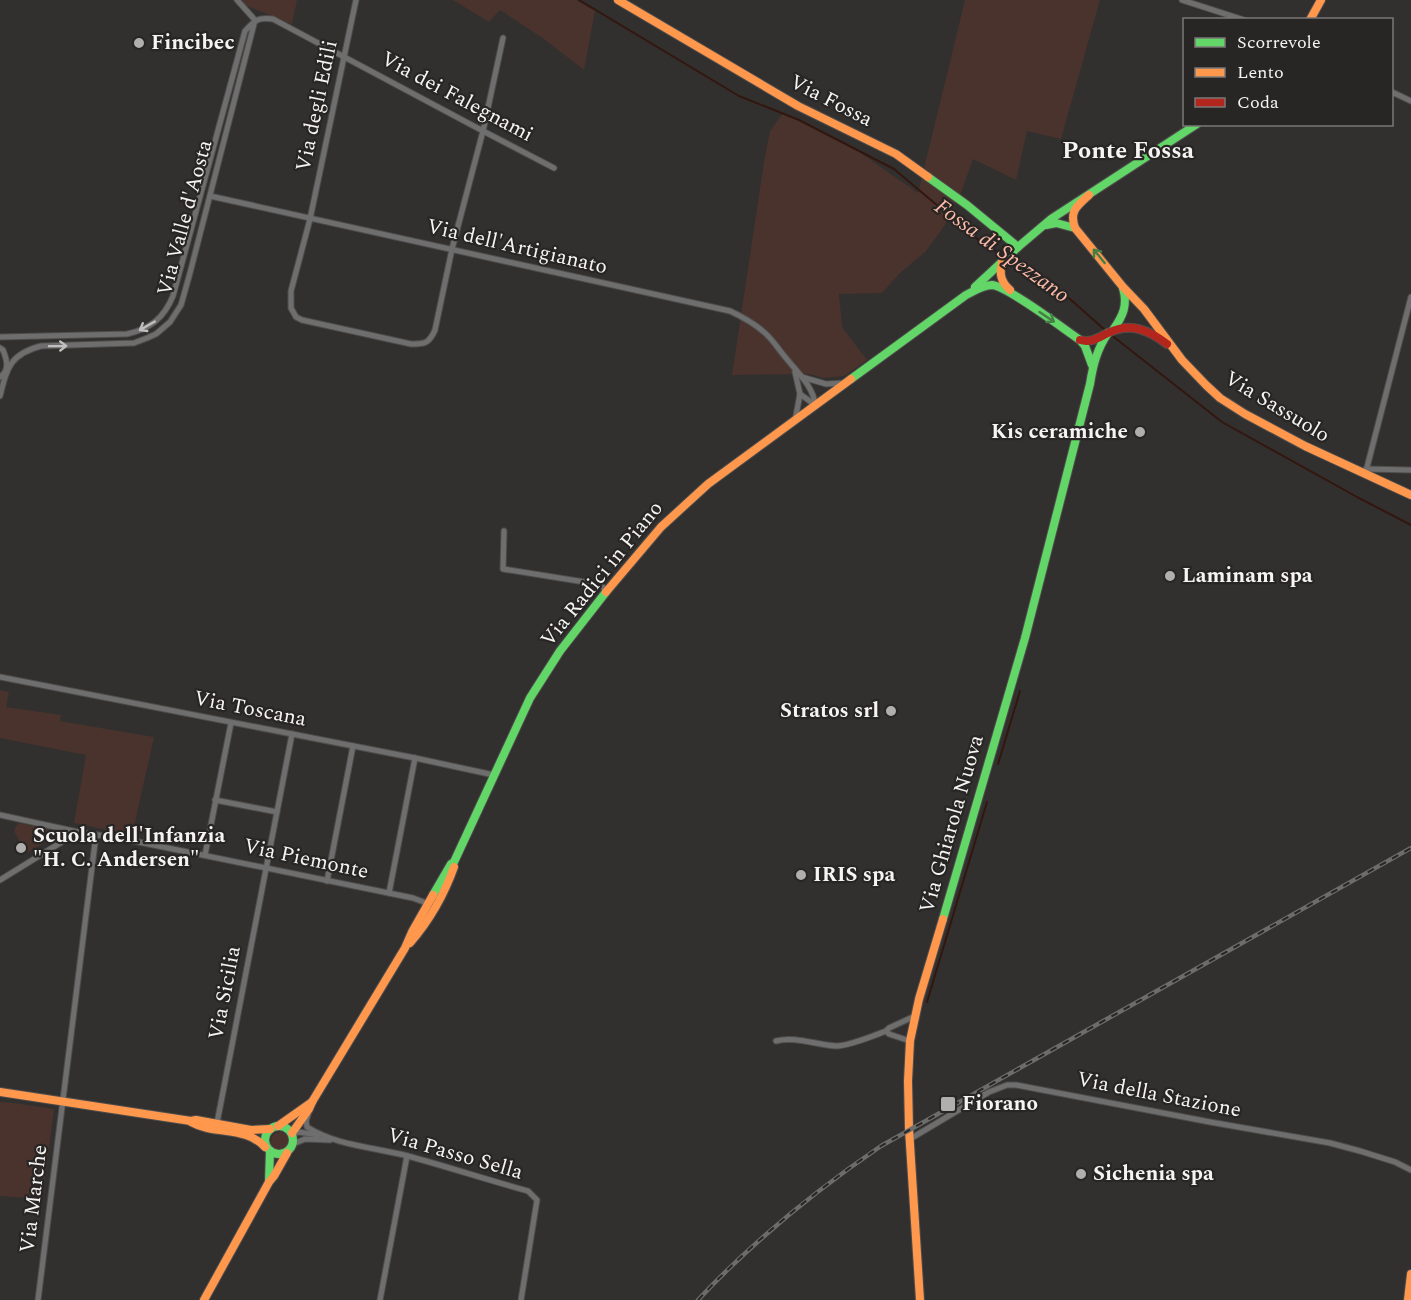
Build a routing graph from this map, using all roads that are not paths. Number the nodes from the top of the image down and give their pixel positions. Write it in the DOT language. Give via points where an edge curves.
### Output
graph roads {
  1 [pos="231,0"];
  2 [pos="237,0"];
  3 [pos="356,0"];
  4 [pos="618,0"];
  5 [pos="1182,0"];
  6 [pos="1321,0"];
  7 [pos="242,6"];
  8 [pos="1238,18"];
  9 [pos="1311,18"];
  10 [pos="255,20"];
  11 [pos="503,38"];
  12 [pos="344,56"];
  13 [pos="1393,92"];
  14 [pos="1411,101"];
  15 [pos="1194,126"];
  16 [pos="483,131"];
  17 [pos="554,168"];
  18 [pos="1089,195"];
  19 [pos="210,196"];
  20 [pos="310,219"];
  21 [pos="1044,225"];
  22 [pos="1075,228"];
  23 [pos="1018,247"];
  24 [pos="452,249"];
  25 [pos="1000,265"];
  26 [pos="1123,287"];
  27 [pos="970,292"];
  28 [pos="1013,294"];
  29 [pos="1411,297"];
  30 [pos="1114,330"];
  31 [pos="0,337"];
  32 [pos="1080,340"];
  33 [pos="1100,341"];
  34 [pos="0,348"];
  35 [pos="1175,350"];
  36 [pos="1092,365"];
  37 [pos="7,368"];
  38 [pos="795,370"];
  39 [pos="0,376"];
  40 [pos="802,377"];
  41 [pos="846,383"];
  42 [pos="800,394"];
  43 [pos="0,396"];
  44 [pos="815,405"];
  45 [pos="795,421"];
  46 [pos="1411,470"];
  47 [pos="1365,472"];
  48 [pos="1411,495"];
  49 [pos="504,531"];
  50 [pos="608,590"];
  51 [pos="0,677"];
  52 [pos="231,723"];
  53 [pos="292,734"];
  54 [pos="353,746"];
  55 [pos="415,758"];
  56 [pos="494,775"];
  57 [pos="215,800"];
  58 [pos="277,812"];
  59 [pos="0,815"];
  60 [pos="78,832"];
  61 [pos="96,835"];
  62 [pos="205,855"];
  63 [pos="454,862"];
  64 [pos="266,868"];
  65 [pos="0,879"];
  66 [pos="327,881"];
  67 [pos="444,891"];
  68 [pos="389,893"];
  69 [pos="429,904"];
  70 [pos="420,932"];
  71 [pos="405,948"];
  72 [pos="915,1016"];
  73 [pos="886,1031"];
  74 [pos="776,1041"];
  75 [pos="910,1041"];
  76 [pos="0,1092"];
  77 [pos="62,1102"];
  78 [pos="312,1105"];
  79 [pos="191,1121"];
  80 [pos="217,1124"];
  81 [pos="274,1127"];
  82 [pos="319,1135"];
  83 [pos="292,1137"];
  84 [pos="910,1139"];
  85 [pos="333,1140"];
  86 [pos="269,1150"];
  87 [pos="287,1153"];
  88 [pos="407,1156"];
  89 [pos="1411,1170"];
  90 [pos="269,1182"];
  91 [pos="1411,1274"];
  92 [pos="38,1300"];
  93 [pos="204,1300"];
  94 [pos="380,1300"];
  95 [pos="521,1300"];
  96 [pos="920,1300"];
  97 [pos="1408,1300"];
  1 -- 7 [label="street"];
  2 -- 7 [label="street"];
  3 -- 12 [label="street, Via degli Edili"];
  4 -- 23 [label="main road, Via Fossa" via="798,106 896,154"];
  5 -- 8 [label="street"];
  6 -- 9 [label="main road"];
  7 -- 10 [label="street"];
  10 -- 12 [label="street" via="273,19"];
  10 -- 19 [label="street, Via Valle d'Aosta"];
  10 -- 31 [label="street, Via Valle d'Aosta, one-way" via="245,31 168,309 145,329 127,334"];
  11 -- 16 [label="street"];
  12 -- 16 [label="street, Via dei Falegnami"];
  12 -- 20 [label="street, Via degli Edili"];
  13 -- 14 [label="street"];
  15 -- 18 [label="main road"];
  16 -- 17 [label="street, Via dei Falegnami"];
  16 -- 24 [label="street"];
  18 -- 21 [label="main road"];
  18 -- 22 [label="main road" via="1072,214"];
  19 -- 20 [label="street, Via dell'Artigianato"];
  37 -- 19 [label="street, Via Valle d'Aosta, one-way" via="19,355 41,346 134,343 156,334 181,305"];
  20 -- 24 [label="street, Via dell'Artigianato"];
  20 -- 24 [label="street, Via degli Edili" via="291,291 291,308 296,317 411,344 424,344 432,338"];
  21 -- 22 [label="main road" via="1056,223"];
  21 -- 23 [label="main road"];
  26 -- 22 [label="main road, one-way"];
  23 -- 25 [label="main road"];
  24 -- 38 [label="street, Via dell'Artigianato" via="729,310 767,334"];
  25 -- 27 [label="main road"];
  25 -- 28 [label="main road" via="1000,279"];
  26 -- 30 [label="main road" via="1127,297 1125,314"];
  26 -- 35 [label="main road, Via Sassuolo"];
  27 -- 28 [label="main road" via="991,284"];
  27 -- 41 [label="main road, Via Radici in Piano"];
  28 -- 32 [label="main road, one-way"];
  29 -- 47 [label="street"];
  30 -- 33 [label="main road"];
  30 -- 35 [label="main road" via="1144,329"];
  32 -- 33 [label="main road"];
  32 -- 36 [label="main road"];
  33 -- 36 [label="main road, Via Ghiarola Nuova"];
  34 -- 37 [label="street" via="7,358"];
  35 -- 47 [label="main road, Via Sassuolo" via="1207,386 1235,407 1317,453"];
  36 -- 72 [label="main road, Via Ghiarola Nuova" via="1025,638"];
  37 -- 39 [label="street, Via Valle d'Aosta"];
  37 -- 43 [label="street"];
  38 -- 40 [label="street, Via dell'Artigianato"];
  38 -- 42 [label="street, Via dell'Artigianato"];
  40 -- 41 [label="street" via="826,384"];
  40 -- 44 [label="street, Via dell'Artigianato"];
  41 -- 44 [label="main road, Via Radici in Piano"];
  42 -- 44 [label="street"];
  42 -- 45 [label="street, Via dell'Artigianato"];
  44 -- 45 [label="main road, Via Radici in Piano"];
  45 -- 50 [label="main road, Via Radici in Piano" via="680,508"];
  46 -- 47 [label="street"];
  47 -- 48 [label="main road, Via Sassuolo"];
  49 -- 50 [label="street" via="503,569 597,584"];
  50 -- 56 [label="main road, Via Radici in Piano" via="560,651 530,698"];
  51 -- 52 [label="street, Via Toscana"];
  52 -- 53 [label="street, Via Toscana"];
  52 -- 57 [label="street"];
  53 -- 54 [label="street, Via Toscana"];
  53 -- 58 [label="street, Via Sicilia"];
  54 -- 55 [label="street, Via Toscana"];
  54 -- 66 [label="street"];
  55 -- 56 [label="street, Via Toscana"];
  55 -- 68 [label="street"];
  56 -- 63 [label="main road, Via Radici in Piano"];
  57 -- 58 [label="street"];
  57 -- 62 [label="street"];
  58 -- 64 [label="street, Via Sicilia"];
  59 -- 60 [label="street, Via Piemonte"];
  60 -- 61 [label="street, Via Piemonte"];
  60 -- 65 [label="street"];
  61 -- 62 [label="street, Via Piemonte"];
  61 -- 77 [label="street, Via Marche"];
  62 -- 64 [label="street, Via Piemonte"];
  63 -- 67 [label="main road"];
  63 -- 69 [label="main road"];
  64 -- 66 [label="street, Via Piemonte"];
  64 -- 80 [label="street, Via Sicilia"];
  66 -- 68 [label="street, Via Piemonte"];
  67 -- 69 [label="street"];
  67 -- 70 [label="main road"];
  68 -- 69 [label="street, Via Piemonte"];
  69 -- 70 [label="street"];
  69 -- 71 [label="main road"];
  70 -- 71 [label="main road"];
  71 -- 78 [label="main road"];
  72 -- 73 [label="street"];
  72 -- 75 [label="main road, Via Ghiarola Nuova"];
  73 -- 74 [label="street" via="839,1046"];
  73 -- 75 [label="street"];
  75 -- 84 [label="main road, Via Ghiarola Nuova"];
  76 -- 77 [label="main road"];
  77 -- 79 [label="main road"];
  77 -- 92 [label="street, Via Marche"];
  78 -- 81 [label="main road"];
  78 -- 82 [label="street" via="307,1127"];
  78 -- 83 [label="main road"];
  79 -- 80 [label="main road"];
  79 -- 86 [label="main road" via="194,1125 258,1140"];
  80 -- 81 [label="main road" via="251,1130"];
  81 -- 83 [label="main road" via="284,1127"];
  81 -- 86 [label="main road" via="265,1136"];
  82 -- 83 [label="street, Via Passo Sella" via="299,1132"];
  82 -- 85 [label="street, Via Passo Sella"];
  83 -- 85 [label="street, Via Passo Sella"];
  83 -- 87 [label="main road"];
  84 -- 89 [label="street, Via della Stazione" via="989,1092 1016,1085 1330,1143"];
  84 -- 96 [label="main road, Via Ghiarola Nuova"];
  85 -- 88 [label="street, Via Passo Sella"];
  86 -- 87 [label="main road" via="278,1155"];
  86 -- 90 [label="main road"];
  87 -- 90 [label="main road"];
  88 -- 94 [label="street"];
  88 -- 95 [label="street, Via Passo Sella" via="528,1191 537,1200"];
  90 -- 93 [label="main road"];
  91 -- 97 [label="main road"];
}
